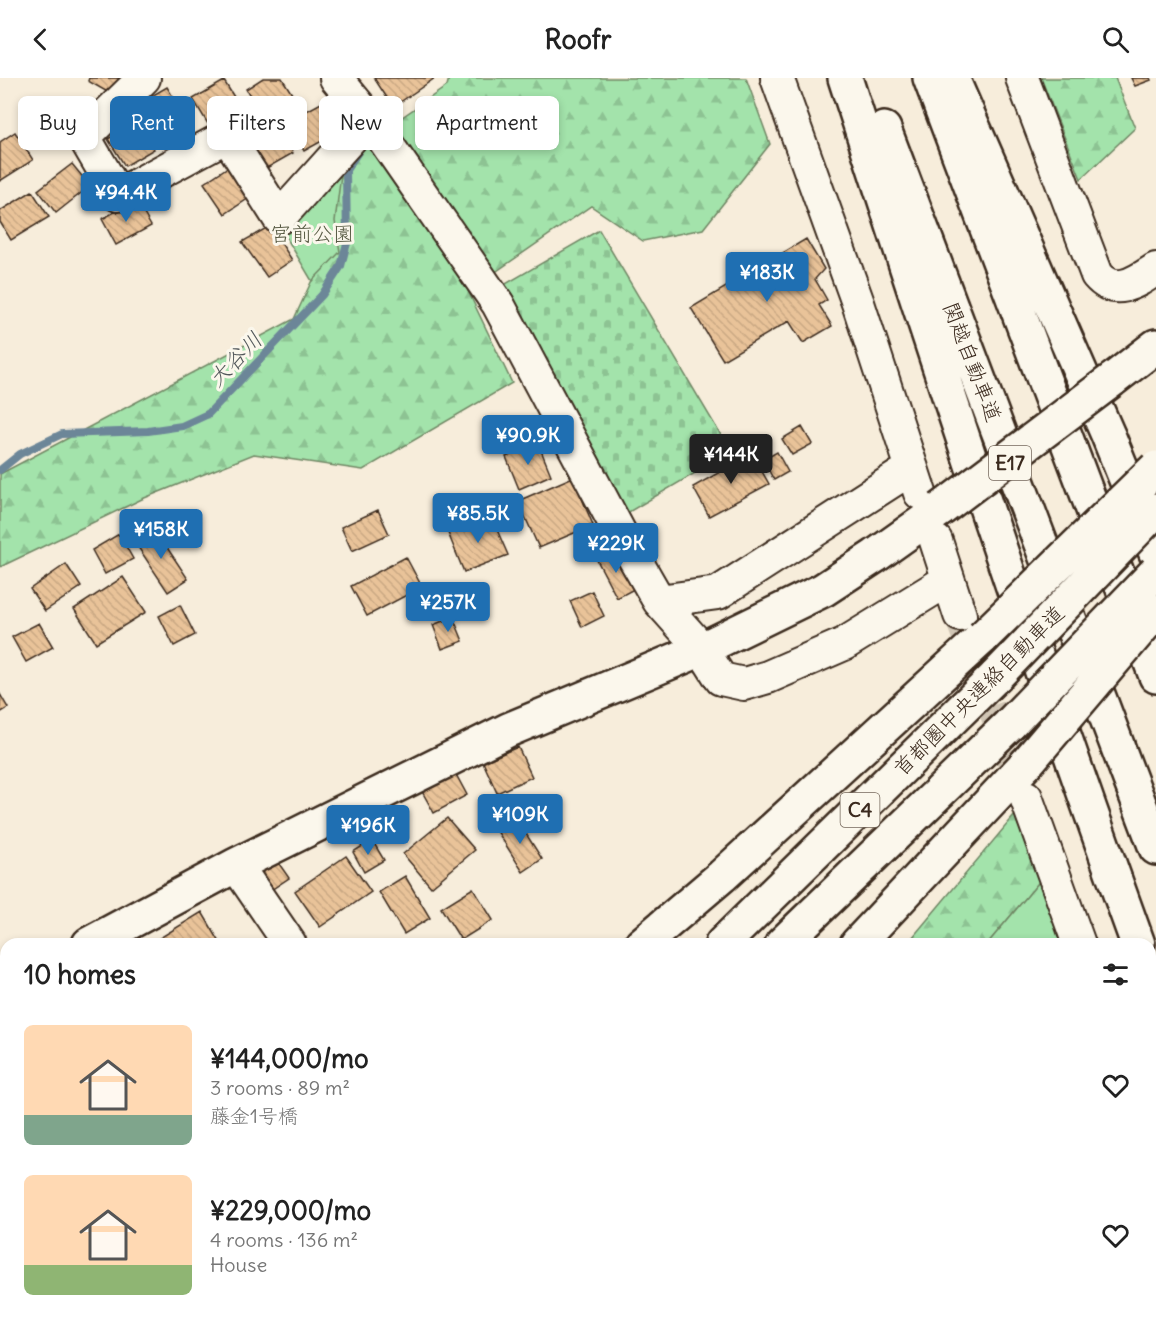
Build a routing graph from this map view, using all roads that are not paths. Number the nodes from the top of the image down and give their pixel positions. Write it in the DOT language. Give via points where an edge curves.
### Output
graph roads {
  1 [pos="144,78"];
  2 [pos="336,78"];
  3 [pos="777,78"];
  4 [pos="845,78"];
  5 [pos="864,78"];
  6 [pos="930,78"];
  7 [pos="952,78"];
  8 [pos="1022,78"];
  9 [pos="351,96"];
  10 [pos="340,150"];
  11 [pos="391,150"];
  12 [pos="1156,269"];
  13 [pos="1156,346"];
  14 [pos="1156,468"];
  15 [pos="927,503"];
  16 [pos="1156,510"];
  17 [pos="1156,553"];
  18 [pos="1156,572"];
  19 [pos="948,580"];
  20 [pos="659,602"];
  21 [pos="1156,612"];
  22 [pos="960,615"];
  23 [pos="702,649"];
  24 [pos="1156,676"];
  25 [pos="1026,797"];
  26 [pos="1156,848"];
  27 [pos="236,865"];
  28 [pos="100,938"];
  29 [pos="286,938"];
  30 [pos="649,938"];
  31 [pos="728,938"];
  32 [pos="788,938"];
  33 [pos="862,938"];
  34 [pos="1077,938"];
  35 [pos="1136,938"];
  1 -- 10 [label="street" via="84,137 118,195 227,136 279,218"];
  2 -- 9 [label="street"];
  3 -- 15 [label="street"];
  4 -- 35 [label="main road" via="952,408"];
  5 -- 26 [label="main road, 関越自動車道 / E17"];
  6 -- 24 [label="main road"];
  7 -- 17 [label="main road"];
  8 -- 12 [label="street" via="1097,275 1105,284 1119,286 1136,282"];
  11 -- 20 [label="street" via="498,304"];
  13 -- 15 [label="main road, bridge" via="1112,380"];
  14 -- 30 [label="main road, bridge" via="983,637"];
  15 -- 19 [label="street"];
  15 -- 20 [label="street" via="718,593"];
  15 -- 23 [label="main road" via="875,556 823,590"];
  16 -- 31 [label="main road, 首都圏中央連絡自動車道 / C4, bridge" via="997,675"];
  18 -- 32 [label="main road, 首都圏中央連絡自動車道 / C4, bridge" via="1011,723"];
  19 -- 22 [label="street"];
  19 -- 23 [label="street" via="844,644 744,684 721,679"];
  20 -- 23 [label="street"];
  21 -- 33 [label="main road, bridge" via="1026,764"];
  23 -- 27 [label="main road" via="508,730"];
  25 -- 34 [label="street"];
  27 -- 28 [label="main road"];
  27 -- 29 [label="street"];
}
